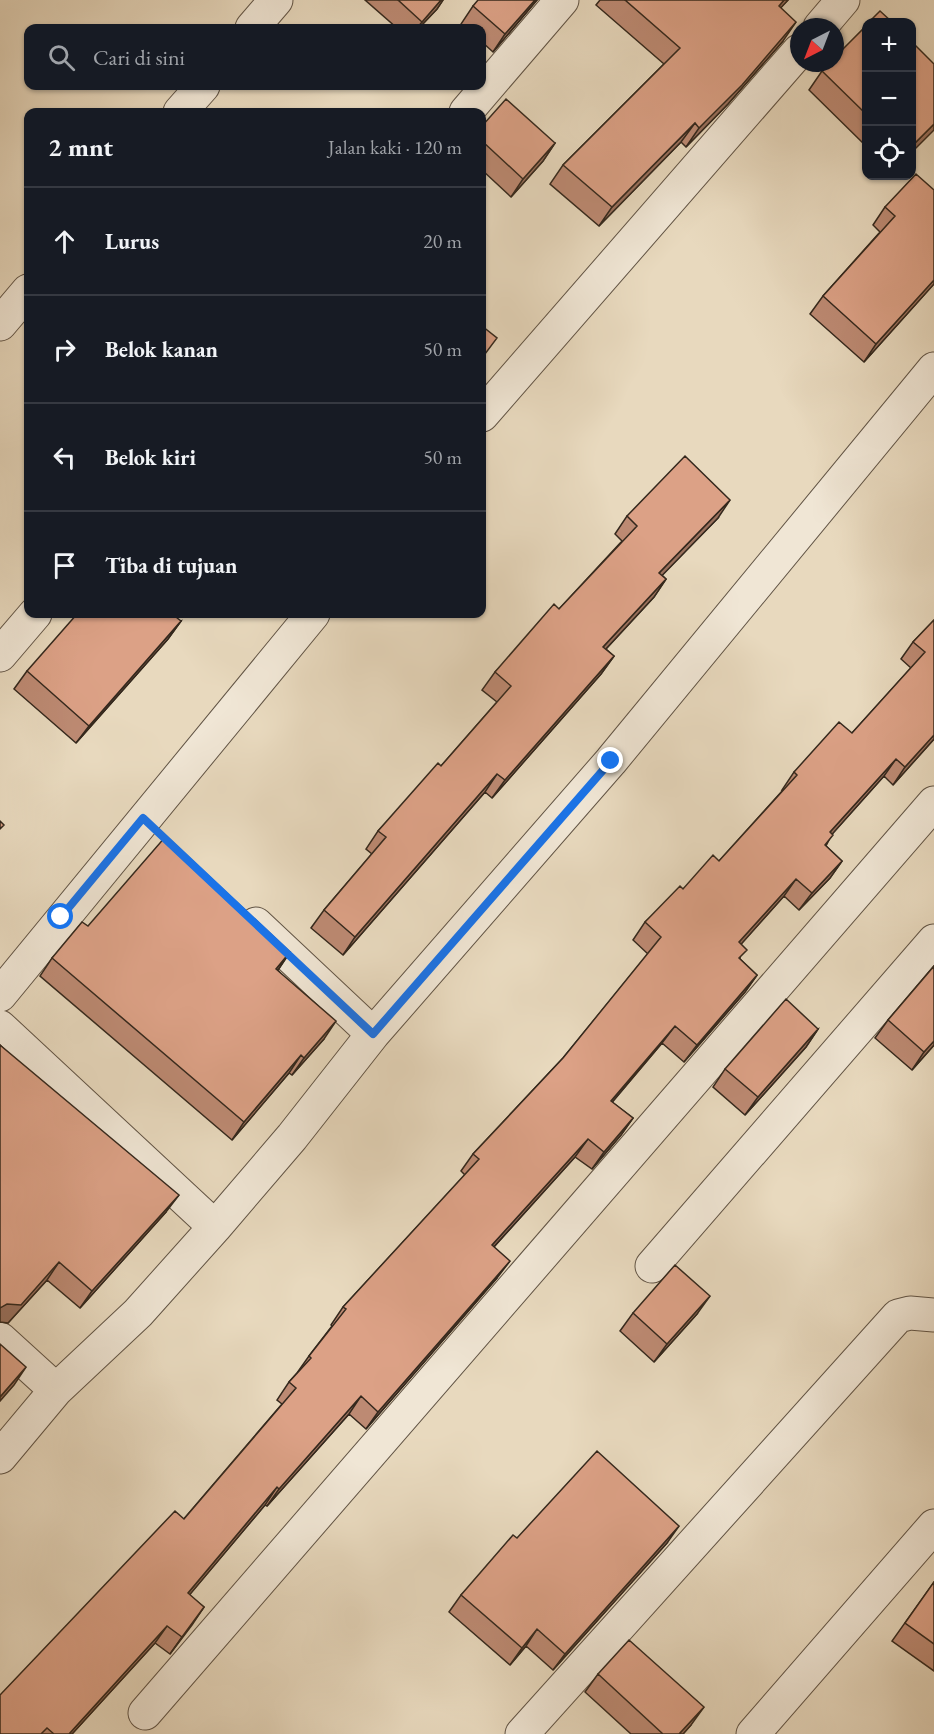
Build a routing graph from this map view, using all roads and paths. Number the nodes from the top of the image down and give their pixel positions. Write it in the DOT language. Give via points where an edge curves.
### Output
graph roads {
  1 [pos="276,0"];
  2 [pos="562,0"];
  3 [pos="843,0"];
  4 [pos="828,18"];
  5 [pos="255,24"];
  6 [pos="790,61"];
  7 [pos="486,89"];
  8 [pos="199,90"];
  9 [pos="485,90"];
  10 [pos="184,108"];
  11 [pos="469,108"];
  12 [pos="24,296"];
  13 [pos="0,324"];
  14 [pos="934,369"];
  15 [pos="486,410"];
  16 [pos="32,618"];
  17 [pos="310,618"];
  18 [pos="0,655"];
  19 [pos="934,803"];
  20 [pos="143,818"];
  21 [pos="169,842"];
  22 [pos="237,906"];
  23 [pos="934,941"];
  24 [pos="0,994"];
  25 [pos="0,1027"];
  26 [pos="373,1034"];
  27 [pos="215,1227"];
  28 [pos="652,1266"];
  29 [pos="934,1315"];
  30 [pos="0,1338"];
  31 [pos="56,1390"];
  32 [pos="0,1457"];
  33 [pos="934,1526"];
  34 [pos="144,1713"];
  35 [pos="522,1734"];
  36 [pos="753,1734"];
  1 -- 5 [label="street"];
  2 -- 7 [label="street"];
  3 -- 4 [label="street"];
  6 -- 15 [label="street"];
  8 -- 10 [label="street"];
  9 -- 11 [label="street"];
  12 -- 13 [label="street"];
  14 -- 26 [label="street" via="611,761"];
  16 -- 18 [label="street"];
  17 -- 20 [label="street"];
  19 -- 34 [label="street"];
  20 -- 21 [label="street"];
  20 -- 24 [label="street"];
  22 -- 26 [label="street"];
  23 -- 28 [label="street"];
  25 -- 27 [label="street"];
  26 -- 27 [label="street"];
  27 -- 31 [label="street" via="138,1313"];
  29 -- 35 [label="street" via="910,1312 898,1316"];
  30 -- 31 [label="street"];
  31 -- 32 [label="street"];
  33 -- 36 [label="street"];
}
